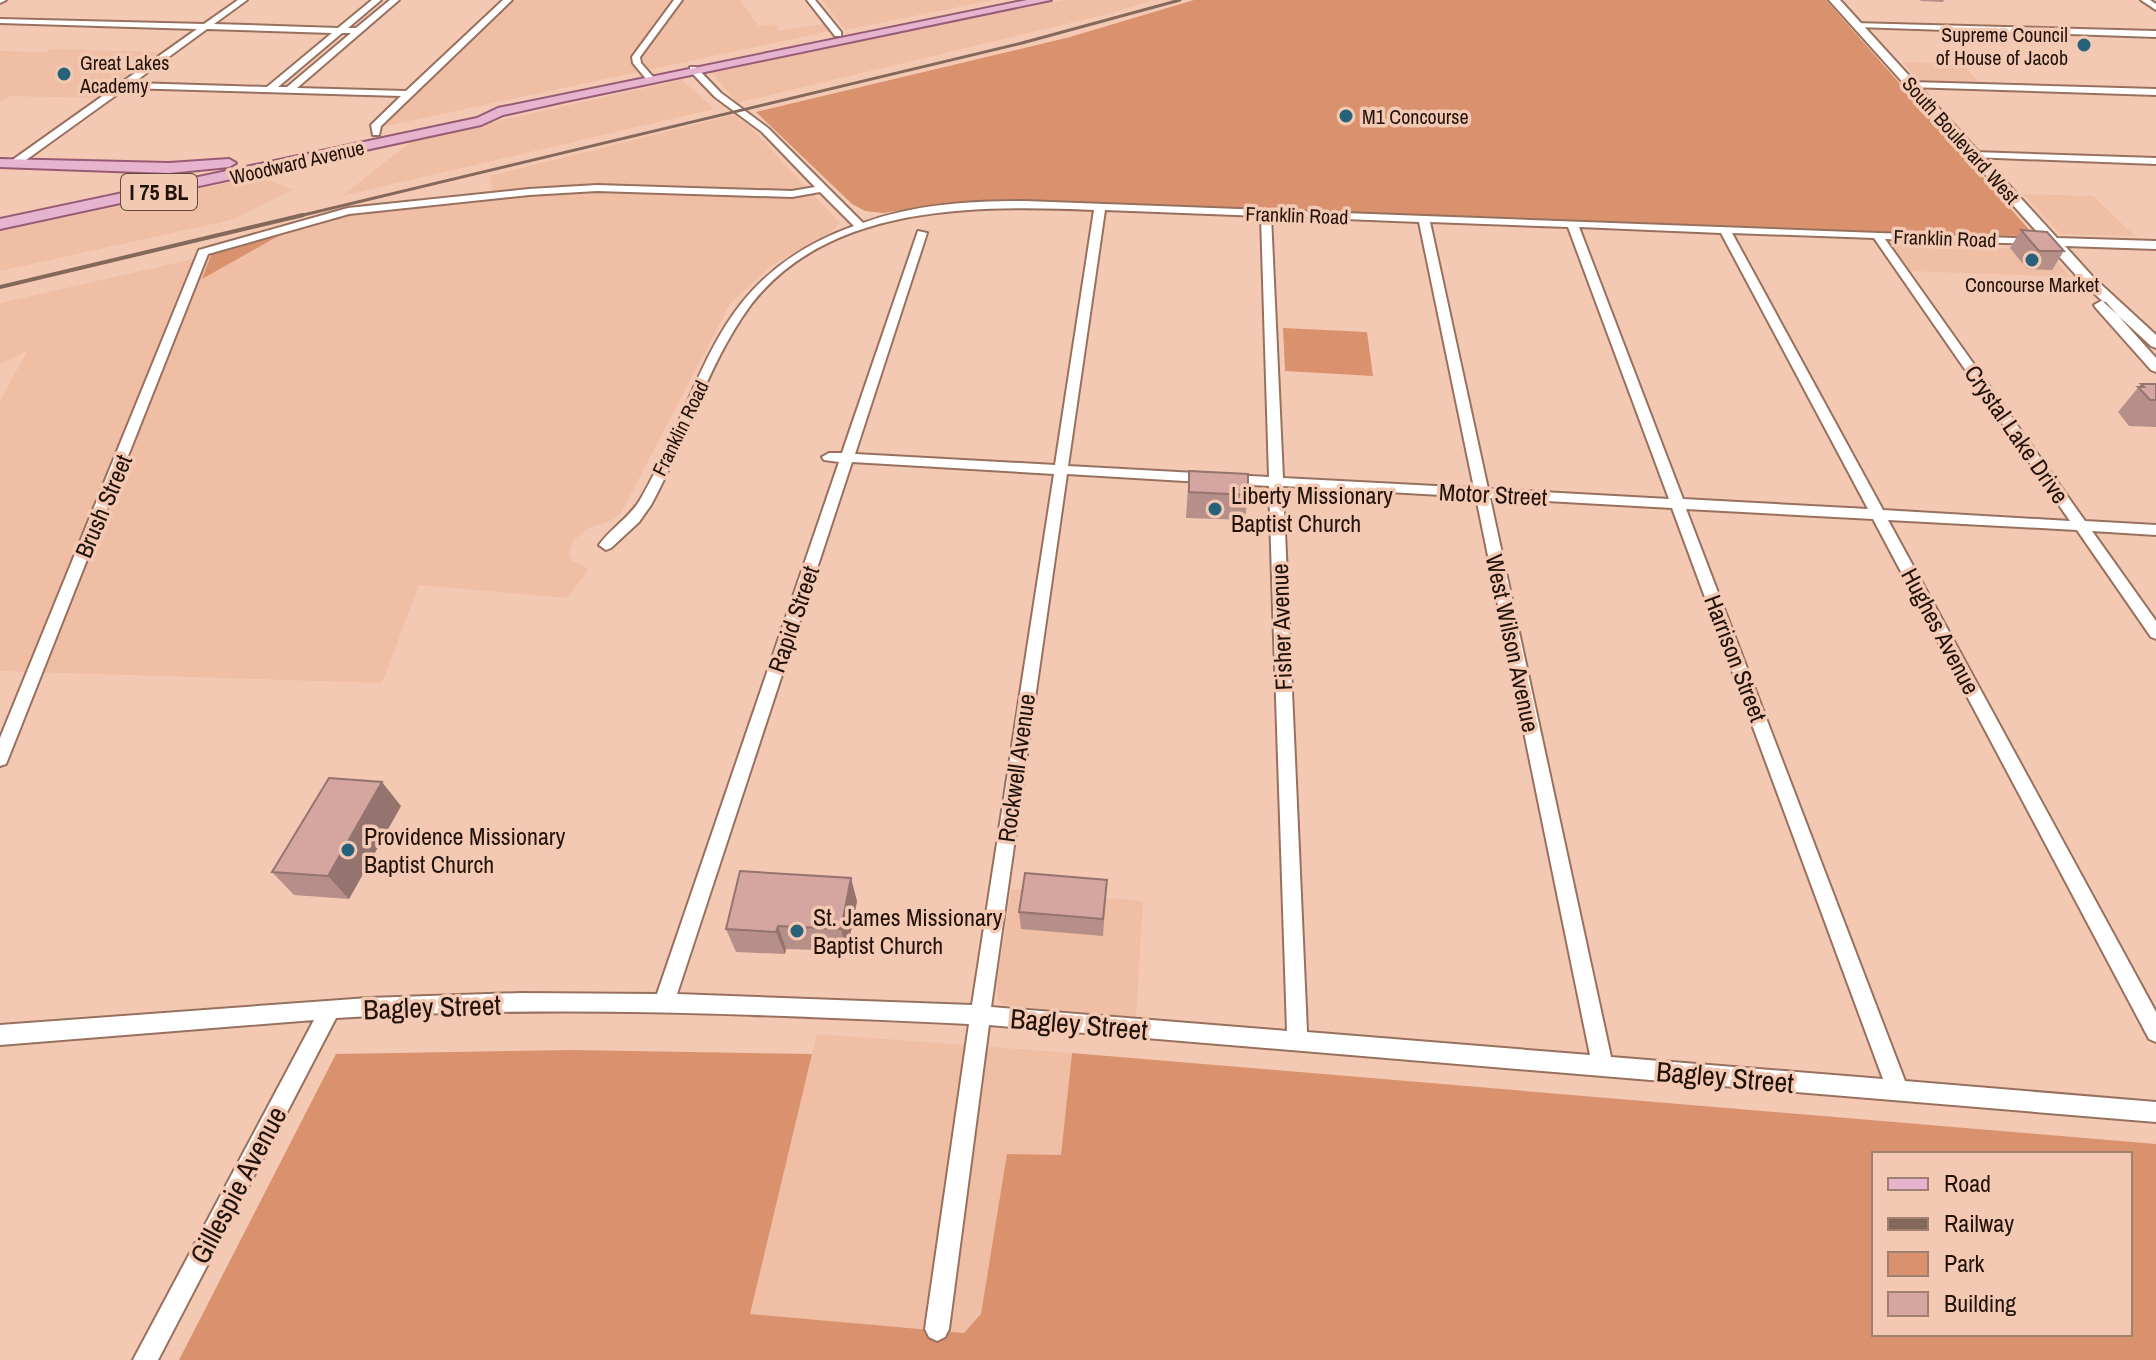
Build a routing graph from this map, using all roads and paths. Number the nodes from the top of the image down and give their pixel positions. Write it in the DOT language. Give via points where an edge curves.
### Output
graph roads {
  1 [pos="243,0"];
  2 [pos="377,0"];
  3 [pos="395,0"];
  4 [pos="508,0"];
  5 [pos="678,0"];
  6 [pos="811,0"];
  7 [pos="1005,0"];
  8 [pos="1045,0"];
  9 [pos="1834,0"];
  10 [pos="2145,0"];
  11 [pos="2156,8"];
  12 [pos="952,19"];
  13 [pos="0,21"];
  14 [pos="1857,25"];
  15 [pos="205,27"];
  16 [pos="340,31"];
  17 [pos="358,31"];
  18 [pos="838,34"];
  19 [pos="2156,34"];
  20 [pos="693,69"];
  21 [pos="650,78"];
  22 [pos="125,85"];
  23 [pos="1911,85"];
  24 [pos="270,89"];
  25 [pos="289,90"];
  26 [pos="2156,92"];
  27 [pos="409,94"];
  28 [pos="498,112"];
  29 [pos="376,133"];
  30 [pos="1974,155"];
  31 [pos="2156,161"];
  32 [pos="8,163"];
  33 [pos="169,168"];
  34 [pos="824,188"];
  35 [pos="1100,207"];
  36 [pos="1266,213"];
  37 [pos="36,216"];
  38 [pos="1424,220"];
  39 [pos="0,224"];
  40 [pos="1573,225"];
  41 [pos="862,228"];
  42 [pos="1725,230"];
  43 [pos="922,233"];
  44 [pos="1878,236"];
  45 [pos="2053,242"];
  46 [pos="2156,245"];
  47 [pos="2088,280"];
  48 [pos="2156,343"];
  49 [pos="2156,367"];
  50 [pos="829,457"];
  51 [pos="847,458"];
  52 [pos="1061,470"];
  53 [pos="1276,482"];
  54 [pos="1481,493"];
  55 [pos="1678,504"];
  56 [pos="1878,515"];
  57 [pos="2081,526"];
  58 [pos="2156,530"];
  59 [pos="606,545"];
  60 [pos="2156,633"];
  61 [pos="0,759"];
  62 [pos="664,1004"];
  63 [pos="330,1010"];
  64 [pos="980,1015"];
  65 [pos="2156,1032"];
  66 [pos="0,1035"];
  67 [pos="1297,1042"];
  68 [pos="1603,1067"];
  69 [pos="1898,1091"];
  70 [pos="2156,1112"];
  71 [pos="937,1329"];
  72 [pos="145,1360"];
  1 -- 15 [label="street"];
  2 -- 16 [label="street"];
  3 -- 17 [label="street"];
  4 -- 27 [label="street"];
  5 -- 21 [label="street" via="636,57"];
  6 -- 18 [label="street"];
  7 -- 12 [label="main road" via="946,17"];
  7 -- 18 [label="main road, Woodward Avenue / I 75 BL"];
  8 -- 12 [label="main road, Woodward Avenue / I 75 BL"];
  9 -- 14 [label="street, South Boulevard West"];
  10 -- 11 [label="street"];
  12 -- 20 [label="main road, Woodward Avenue / I 75 BL"];
  13 -- 15 [label="street"];
  14 -- 19 [label="street"];
  14 -- 23 [label="street, South Boulevard West"];
  15 -- 16 [label="street"];
  15 -- 22 [label="street"];
  16 -- 17 [label="street"];
  16 -- 24 [label="street"];
  17 -- 25 [label="street"];
  18 -- 20 [label="main road, Woodward Avenue / I 75 BL"];
  20 -- 21 [label="main road, Woodward Avenue / I 75 BL"];
  20 -- 34 [label="street" via="718,95 759,123"];
  21 -- 28 [label="main road, Woodward Avenue / I 75 BL"];
  22 -- 24 [label="street"];
  22 -- 32 [label="street"];
  23 -- 26 [label="street"];
  23 -- 30 [label="street, South Boulevard West"];
  24 -- 25 [label="street"];
  25 -- 27 [label="street"];
  27 -- 29 [label="street" via="376,125"];
  28 -- 29 [label="main road, Woodward Avenue / I 75 BL"];
  28 -- 37 [label="main road, Woodward Avenue / I 75 BL" via="481,121"];
  29 -- 33 [label="main road, Woodward Avenue / I 75 BL" via="268,158"];
  30 -- 31 [label="street"];
  30 -- 45 [label="street, South Boulevard West"];
  32 -- 33 [label="main road, Woodward Avenue / I 75 BL"];
  33 -- 37 [label="main road" via="174,176 168,183"];
  34 -- 41 [label="street"];
  34 -- 61 [label="street, Brush Street" via="785,194 582,188 352,210 203,252"];
  35 -- 36 [label="street, Franklin Road"];
  35 -- 41 [label="street, Franklin Road" via="970,205"];
  35 -- 52 [label="street, Rockwell Avenue"];
  36 -- 38 [label="street, Franklin Road"];
  36 -- 53 [label="street, Fisher Avenue"];
  37 -- 39 [label="main road, Woodward Avenue / I 75 BL"];
  38 -- 40 [label="street, Franklin Road"];
  38 -- 54 [label="street, West Wilson Avenue"];
  40 -- 42 [label="street, Franklin Road"];
  40 -- 55 [label="street, Harrison Street"];
  41 -- 59 [label="street, Franklin Road" via="794,261 747,301 638,514"];
  42 -- 44 [label="street, Franklin Road"];
  42 -- 56 [label="street, Hughes Avenue"];
  43 -- 51 [label="street, Rapid Street"];
  44 -- 45 [label="street, Franklin Road"];
  44 -- 57 [label="street, Crystal Lake Drive"];
  45 -- 46 [label="street, Franklin Road"];
  45 -- 47 [label="street, South Boulevard West"];
  47 -- 48 [label="street, South Boulevard West"];
  47 -- 49 [label="street, South Boulevard West" via="2096,300"];
  50 -- 51 [label="street, Motor Street"];
  51 -- 52 [label="street, Motor Street"];
  51 -- 62 [label="street, Rapid Street"];
  52 -- 53 [label="street, Motor Street"];
  52 -- 64 [label="street, Rockwell Avenue"];
  53 -- 54 [label="street, Motor Street"];
  53 -- 67 [label="street, Fisher Avenue"];
  54 -- 55 [label="street, Motor Street"];
  54 -- 68 [label="street, West Wilson Avenue"];
  55 -- 56 [label="street, Motor Street"];
  55 -- 69 [label="street, Harrison Street"];
  56 -- 57 [label="street, Motor Street"];
  56 -- 65 [label="street, Hughes Avenue"];
  57 -- 58 [label="street, Motor Street"];
  57 -- 60 [label="street, Crystal Lake Drive"];
  62 -- 63 [label="street, Bagley Street"];
  62 -- 64 [label="street, Bagley Street"];
  63 -- 66 [label="street, Bagley Street"];
  63 -- 72 [label="street, Gillespie Avenue"];
  64 -- 67 [label="street, Bagley Street"];
  64 -- 71 [label="street, Rockwell Avenue"];
  67 -- 68 [label="street, Bagley Street"];
  68 -- 69 [label="street, Bagley Street"];
  69 -- 70 [label="street, Bagley Street"];
}
